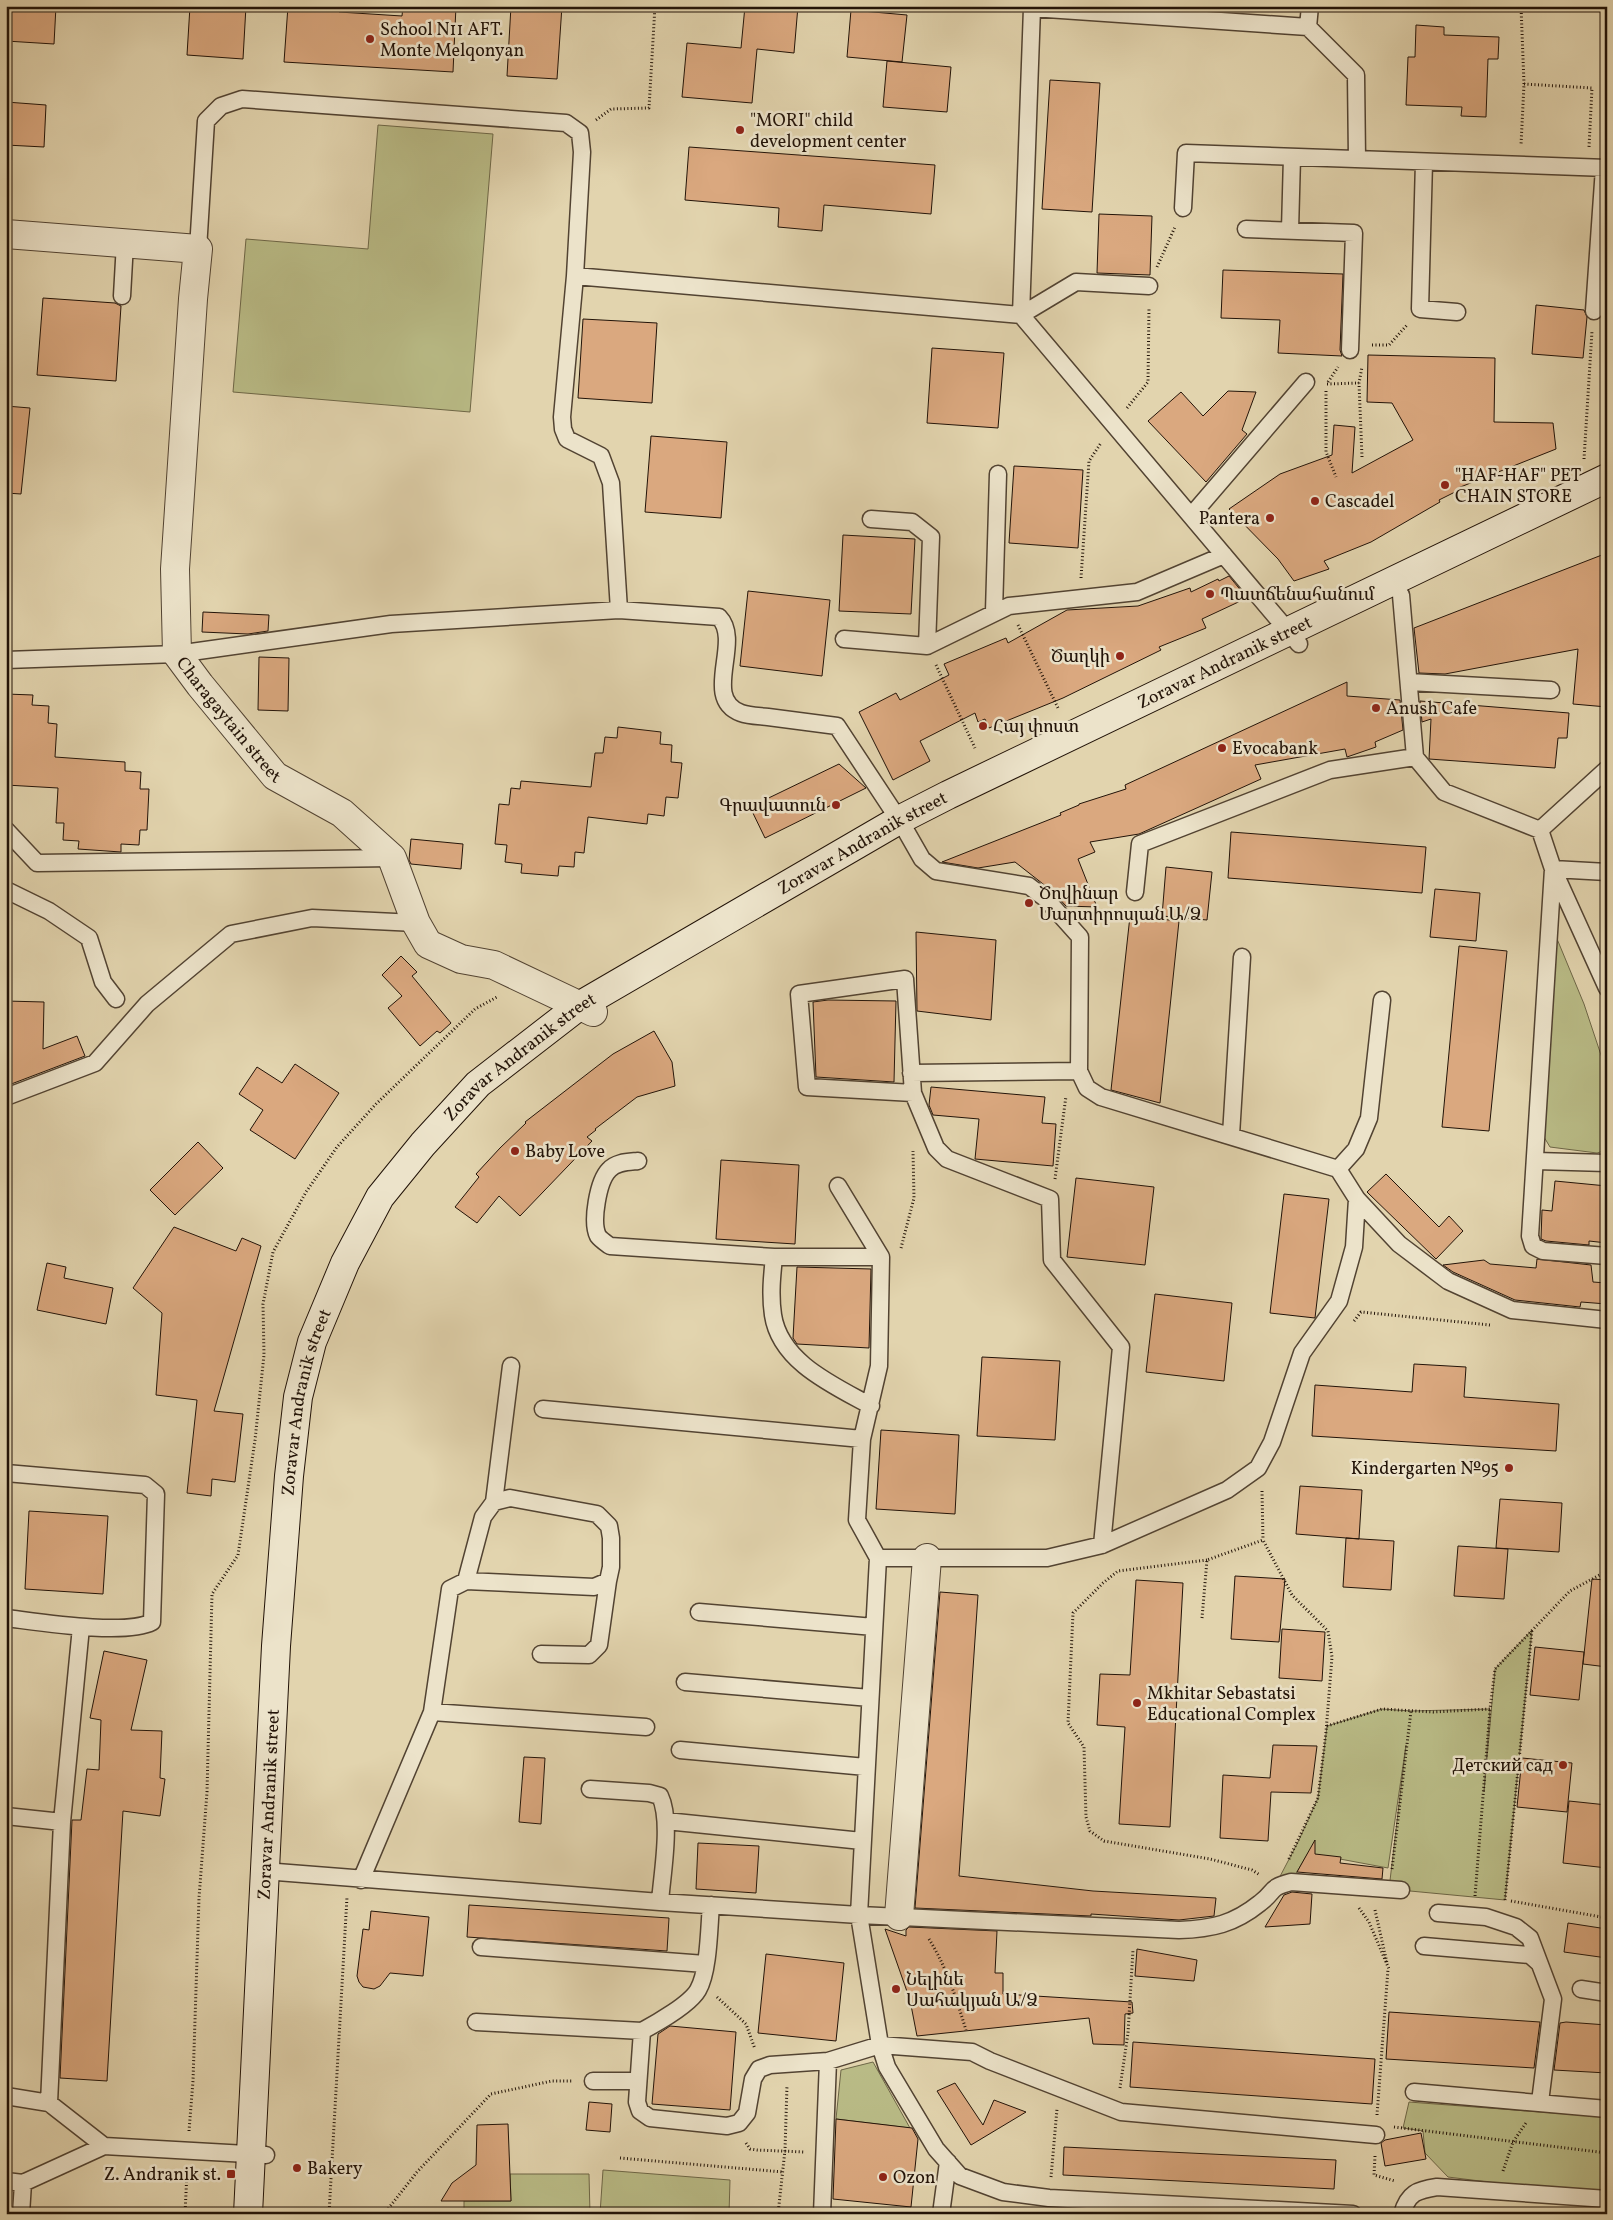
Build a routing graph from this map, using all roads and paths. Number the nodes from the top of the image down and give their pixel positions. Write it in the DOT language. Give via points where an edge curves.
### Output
graph roads {
  1 [pos="655,6"];
  2 [pos="1310,6"];
  3 [pos="1520,6"];
  4 [pos="1308,27"];
  5 [pos="1524,84"];
  6 [pos="580,133"];
  7 [pos="1292,157"];
  8 [pos="1357,160"];
  9 [pos="1424,162"];
  10 [pos="1520,165"];
  11 [pos="1599,168"];
  12 [pos="1183,208"];
  13 [pos="1246,229"];
  14 [pos="1290,230"];
  15 [pos="6,234"];
  16 [pos="125,243"];
  17 [pos="198,250"];
  18 [pos="575,276"];
  19 [pos="1149,286"];
  20 [pos="122,296"];
  21 [pos="1420,310"];
  22 [pos="1594,310"];
  23 [pos="1457,312"];
  24 [pos="1021,315"];
  25 [pos="1357,348"];
  26 [pos="1362,364"];
  27 [pos="1306,382"];
  28 [pos="1359,383"];
  29 [pos="1326,384"];
  30 [pos="1362,457"];
  31 [pos="1584,460"];
  32 [pos="998,474"];
  33 [pos="1336,477"];
  34 [pos="1607,478"];
  35 [pos="1607,500"];
  36 [pos="1190,516"];
  37 [pos="871,519"];
  38 [pos="1224,555"];
  39 [pos="1401,595"];
  40 [pos="1001,609"];
  41 [pos="619,610"];
  42 [pos="1293,637"];
  43 [pos="844,638"];
  44 [pos="927,646"];
  45 [pos="177,654"];
  46 [pos="6,660"];
  47 [pos="1409,682"];
  48 [pos="1551,690"];
  49 [pos="1058,708"];
  50 [pos="975,748"];
  51 [pos="1415,757"];
  52 [pos="1607,768"];
  53 [pos="902,826"];
  54 [pos="6,830"];
  55 [pos="1540,830"];
  56 [pos="392,858"];
  57 [pos="1553,869"];
  58 [pos="1607,872"];
  59 [pos="6,890"];
  60 [pos="1136,892"];
  61 [pos="416,923"];
  62 [pos="1242,957"];
  63 [pos="1607,988"];
  64 [pos="116,999"];
  65 [pos="1382,1000"];
  66 [pos="586,1009"];
  67 [pos="1079,1070"];
  68 [pos="911,1073"];
  69 [pos="913,1093"];
  70 [pos="1066,1096"];
  71 [pos="6,1097"];
  72 [pos="1231,1135"];
  73 [pos="638,1161"];
  74 [pos="1536,1161"];
  75 [pos="1607,1163"];
  76 [pos="913,1164"];
  77 [pos="1338,1169"];
  78 [pos="1057,1171"];
  79 [pos="838,1186"];
  80 [pos="1357,1199"];
  81 [pos="900,1249"];
  82 [pos="1607,1256"];
  83 [pos="774,1257"];
  84 [pos="882,1257"];
  85 [pos="1607,1320"];
  86 [pos="1352,1324"];
  87 [pos="1493,1326"];
  88 [pos="511,1366"];
  89 [pos="871,1406"];
  90 [pos="543,1409"];
  91 [pos="862,1439"];
  92 [pos="6,1473"];
  93 [pos="1264,1484"];
  94 [pos="494,1502"];
  95 [pos="1263,1540"];
  96 [pos="1102,1545"];
  97 [pos="878,1558"];
  98 [pos="927,1558"];
  99 [pos="1207,1560"];
  100 [pos="1607,1571"];
  101 [pos="466,1580"];
  102 [pos="608,1581"];
  103 [pos="699,1612"];
  104 [pos="6,1618"];
  105 [pos="1202,1618"];
  106 [pos="81,1626"];
  107 [pos="874,1627"];
  108 [pos="1532,1630"];
  109 [pos="541,1654"];
  110 [pos="685,1682"];
  111 [pos="870,1698"];
  112 [pos="1490,1709"];
  113 [pos="1411,1711"];
  114 [pos="432,1712"];
  115 [pos="646,1726"];
  116 [pos="1327,1726"];
  117 [pos="680,1750"];
  118 [pos="866,1767"];
  119 [pos="590,1790"];
  120 [pos="6,1816"];
  121 [pos="666,1821"];
  122 [pos="62,1822"];
  123 [pos="862,1841"];
  124 [pos="273,1872"];
  125 [pos="355,1879"];
  126 [pos="1275,1886"];
  127 [pos="1370,1888"];
  128 [pos="1395,1890"];
  129 [pos="1475,1898"];
  130 [pos="1505,1900"];
  131 [pos="660,1902"];
  132 [pos="711,1905"];
  133 [pos="1353,1905"];
  134 [pos="1438,1913"];
  135 [pos="859,1915"];
  136 [pos="908,1917"];
  137 [pos="1132,1927"];
  138 [pos="1424,1946"];
  139 [pos="481,1947"];
  140 [pos="1539,1963"];
  141 [pos="705,1964"];
  142 [pos="1388,1969"];
  143 [pos="1582,1988"];
  144 [pos="698,1990"];
  145 [pos="1607,1993"];
  146 [pos="476,2022"];
  147 [pos="642,2031"];
  148 [pos="880,2045"];
  149 [pos="972,2052"];
  150 [pos="828,2061"];
  151 [pos="787,2064"];
  152 [pos="762,2068"];
  153 [pos="638,2081"];
  154 [pos="593,2082"];
  155 [pos="1414,2092"];
  156 [pos="6,2096"];
  157 [pos="1540,2102"];
  158 [pos="49,2103"];
  159 [pos="1607,2109"];
  160 [pos="1118,2111"];
  161 [pos="734,2124"];
  162 [pos="1403,2128"];
  163 [pos="1055,2134"];
  164 [pos="1376,2136"];
  165 [pos="1513,2142"];
  166 [pos="104,2146"];
  167 [pos="785,2150"];
  168 [pos="1607,2153"];
  169 [pos="824,2154"];
  170 [pos="258,2155"];
  171 [pos="1053,2157"];
  172 [pos="620,2158"];
  173 [pos="948,2162"];
  174 [pos="783,2172"];
  175 [pos="6,2181"];
  176 [pos="23,2183"];
  177 [pos="1496,2191"];
  178 [pos="1607,2199"];
  179 [pos="1049,2206"];
  180 [pos="21,2214"];
  181 [pos="248,2214"];
  182 [pos="263,2214"];
  183 [pos="329,2214"];
  184 [pos="384,2214"];
  185 [pos="778,2214"];
  186 [pos="822,2214"];
  187 [pos="941,2214"];
  188 [pos="1353,2214"];
  189 [pos="1402,2214"];
  1 -- 6 [label="path" via="650,108 611,109"];
  2 -- 4 [label="lane"];
  3 -- 5 [label="path"];
  4 -- 8 [label="lane" via="1356,76"];
  4 -- 24 [label="lane" via="1032,8"];
  5 -- 10 [label="path"];
  5 -- 11 [label="path" via="1592,88"];
  6 -- 17 [label="lane" via="566,124 242,99 220,106 206,121"];
  6 -- 18 [label="lane" via="582,152"];
  7 -- 8 [label="lane"];
  7 -- 12 [label="lane" via="1186,153"];
  7 -- 14 [label="lane"];
  8 -- 9 [label="lane"];
  9 -- 10 [label="lane"];
  9 -- 21 [label="lane"];
  10 -- 11 [label="lane"];
  11 -- 22 [label="lane"];
  13 -- 14 [label="lane"];
  14 -- 25 [label="lane" via="1354,233"];
  15 -- 16 [label="main road"];
  16 -- 17 [label="main road"];
  16 -- 20 [label="lane"];
  17 -- 45 [label="main road, Charagaytain street" via="175,569"];
  18 -- 24 [label="lane"];
  18 -- 41 [label="lane" via="563,430 567,439 601,456 612,483"];
  19 -- 24 [label="lane" via="1076,282"];
  21 -- 23 [label="lane"];
  21 -- 25 [label="path" via="1389,345"];
  22 -- 31 [label="path"];
  24 -- 36 [label="lane"];
  25 -- 29 [label="path"];
  26 -- 28 [label="path"];
  27 -- 36 [label="lane"];
  28 -- 29 [label="path"];
  28 -- 30 [label="path"];
  29 -- 33 [label="path" via="1326,452"];
  32 -- 40 [label="lane"];
  34 -- 42 [label="main road, Zoravar Andranik street"];
  35 -- 39 [label="main road, Zoravar Andranik street"];
  36 -- 38 [label="lane"];
  37 -- 44 [label="lane" via="912,522 931,537"];
  38 -- 40 [label="lane" via="1137,592"];
  38 -- 42 [label="lane"];
  39 -- 42 [label="main road, Zoravar Andranik street"];
  39 -- 47 [label="lane"];
  40 -- 44 [label="lane"];
  40 -- 49 [label="path"];
  41 -- 45 [label="lane" via="391,624"];
  41 -- 53 [label="lane" via="719,616 725,623 727,635 723,692 726,702 741,713 837,726"];
  42 -- 53 [label="main road, Zoravar Andranik street"];
  43 -- 44 [label="lane"];
  44 -- 50 [label="path"];
  45 -- 46 [label="lane"];
  45 -- 56 [label="main road, Charagaytain street" via="275,776 342,813"];
  47 -- 48 [label="lane"];
  47 -- 51 [label="lane"];
  51 -- 55 [label="lane" via="1444,792"];
  51 -- 60 [label="lane" via="1330,770 1140,844"];
  52 -- 55 [label="lane"];
  53 -- 66 [label="main road, Zoravar Andranik street"];
  53 -- 67 [label="lane" via="922,858 936,871 1030,886 1080,936"];
  54 -- 56 [label="lane" via="37,863"];
  55 -- 57 [label="lane"];
  56 -- 61 [label="main road, Charagaytain street"];
  57 -- 58 [label="lane"];
  57 -- 63 [label="lane"];
  57 -- 74 [label="lane"];
  59 -- 64 [label="lane" via="49,911 89,938 104,982"];
  61 -- 66 [label="main road, Charagaytain street" via="428,944 461,959 494,965"];
  61 -- 71 [label="lane" via="312,918 231,934 148,1004 95,1063"];
  62 -- 72 [label="lane"];
  65 -- 77 [label="lane" via="1369,1118 1356,1150"];
  66 -- 124 [label="main road, Zoravar Andranik street" via="478,1084 423,1144 380,1197 345,1263 312,1342 298,1397 276,1646"];
  67 -- 68 [label="lane"];
  67 -- 72 [label="lane" via="1088,1088 1101,1097"];
  68 -- 69 [label="lane"];
  68 -- 69 [label="lane" via="905,979 799,994 807,1087"];
  69 -- 96 [label="lane" via="936,1148 947,1159 1050,1198 1052,1260 1121,1347"];
  70 -- 78 [label="path"];
  72 -- 77 [label="lane"];
  73 -- 83 [label="lane" via="610,1168 600,1183 595,1226 599,1238 610,1246"];
  74 -- 75 [label="lane"];
  74 -- 82 [label="lane" via="1530,1236 1533,1246 1543,1251"];
  76 -- 81 [label="path" via="914,1198"];
  77 -- 80 [label="lane"];
  79 -- 84 [label="lane"];
  80 -- 85 [label="lane" via="1399,1244 1448,1281 1512,1310"];
  80 -- 96 [label="lane" via="1354,1247 1339,1301 1302,1353 1272,1442 1258,1468 1227,1490"];
  83 -- 84 [label="lane"];
  83 -- 89 [label="lane" via="773,1316 784,1346 805,1366"];
  84 -- 89 [label="lane" via="879,1366"];
  86 -- 87 [label="path" via="1361,1312"];
  88 -- 94 [label="lane"];
  89 -- 91 [label="lane"];
  90 -- 91 [label="lane"];
  91 -- 97 [label="lane" via="857,1520"];
  92 -- 106 [label="lane" via="145,1485 156,1494 152,1622 143,1627"];
  93 -- 95 [label="path"];
  94 -- 101 [label="lane" via="483,1517"];
  94 -- 102 [label="lane" via="510,1498 597,1514 608,1526 611,1538"];
  95 -- 99 [label="path"];
  95 -- 116 [label="path" via="1292,1595 1328,1631 1332,1657"];
  96 -- 98 [label="lane" via="1047,1558"];
  97 -- 98 [label="lane"];
  97 -- 107 [label="lane"];
  98 -- 136 [label="main road"];
  99 -- 105 [label="path"];
  99 -- 126 [label="path" via="1118,1571 1073,1614 1068,1723 1084,1747 1086,1817 1090,1831 1104,1841 1252,1870"];
  100 -- 108 [label="path" via="1570,1591"];
  101 -- 102 [label="lane" via="594,1586"];
  101 -- 114 [label="lane" via="450,1589"];
  102 -- 109 [label="lane" via="599,1645 589,1655"];
  103 -- 107 [label="lane"];
  104 -- 106 [label="lane"];
  106 -- 122 [label="lane"];
  107 -- 111 [label="lane"];
  108 -- 112 [label="path" via="1495,1669"];
  108 -- 130 [label="path"];
  110 -- 111 [label="lane"];
  111 -- 118 [label="lane"];
  112 -- 113 [label="path"];
  112 -- 129 [label="path"];
  113 -- 116 [label="path" via="1382,1709"];
  113 -- 128 [label="path"];
  114 -- 115 [label="lane"];
  114 -- 125 [label="lane"];
  116 -- 126 [label="path" via="1318,1798"];
  117 -- 118 [label="lane"];
  118 -- 123 [label="lane"];
  119 -- 121 [label="lane" via="660,1796"];
  120 -- 122 [label="lane"];
  121 -- 123 [label="lane"];
  121 -- 131 [label="lane"];
  122 -- 158 [label="lane"];
  123 -- 135 [label="lane"];
  124 -- 125 [label="lane"];
  124 -- 170 [label="main road, Zoravar Andranik street"];
  125 -- 131 [label="lane"];
  125 -- 183 [label="path"];
  126 -- 127 [label="lane" via="1294,1882"];
  126 -- 137 [label="lane" via="1261,1902 1232,1922 1188,1930"];
  127 -- 128 [label="lane"];
  127 -- 142 [label="path"];
  131 -- 132 [label="lane"];
  132 -- 135 [label="lane"];
  132 -- 141 [label="lane"];
  133 -- 142 [label="path" via="1369,1922"];
  134 -- 140 [label="lane" via="1486,1917 1516,1926 1530,1938"];
  135 -- 136 [label="lane"];
  135 -- 148 [label="lane"];
  136 -- 137 [label="lane"];
  136 -- 149 [label="path" via="938,1954 955,1992"];
  137 -- 160 [label="path" via="1131,1994"];
  138 -- 140 [label="lane" via="1530,1955"];
  139 -- 141 [label="lane"];
  140 -- 157 [label="lane" via="1553,1999"];
  141 -- 144 [label="lane"];
  142 -- 164 [label="path"];
  143 -- 145 [label="lane"];
  144 -- 147 [label="lane" via="672,2014"];
  144 -- 152 [label="path" via="711,1991 746,2024"];
  146 -- 147 [label="lane"];
  147 -- 153 [label="lane"];
  148 -- 149 [label="lane"];
  148 -- 150 [label="lane"];
  148 -- 173 [label="lane" via="887,2067 936,2149"];
  149 -- 160 [label="lane"];
  150 -- 151 [label="lane"];
  150 -- 169 [label="lane"];
  151 -- 152 [label="lane"];
  151 -- 167 [label="path"];
  152 -- 161 [label="lane" via="753,2079 747,2113"];
  153 -- 154 [label="lane"];
  153 -- 161 [label="lane" via="640,2111 650,2118"];
  154 -- 184 [label="path" via="552,2081 491,2094 417,2172"];
  155 -- 157 [label="lane"];
  156 -- 158 [label="lane"];
  157 -- 159 [label="lane"];
  158 -- 166 [label="lane"];
  160 -- 164 [label="lane"];
  161 -- 167 [label="path" via="750,2149"];
  162 -- 165 [label="path"];
  163 -- 171 [label="path"];
  165 -- 168 [label="path"];
  165 -- 177 [label="path"];
  166 -- 170 [label="lane"];
  166 -- 176 [label="lane"];
  167 -- 169 [label="path"];
  167 -- 174 [label="path"];
  169 -- 186 [label="lane"];
  170 -- 181 [label="main road, Zoravar Andranik street"];
  170 -- 182 [label="main road, Zoravar Andranik street"];
  172 -- 174 [label="path"];
  173 -- 179 [label="lane" via="960,2176"];
  173 -- 187 [label="lane"];
  174 -- 185 [label="path"];
  175 -- 176 [label="lane"];
  176 -- 180 [label="lane"];
  177 -- 178 [label="lane"];
  177 -- 189 [label="lane" via="1437,2187 1419,2190 1406,2200"];
  179 -- 188 [label="lane"];
}
